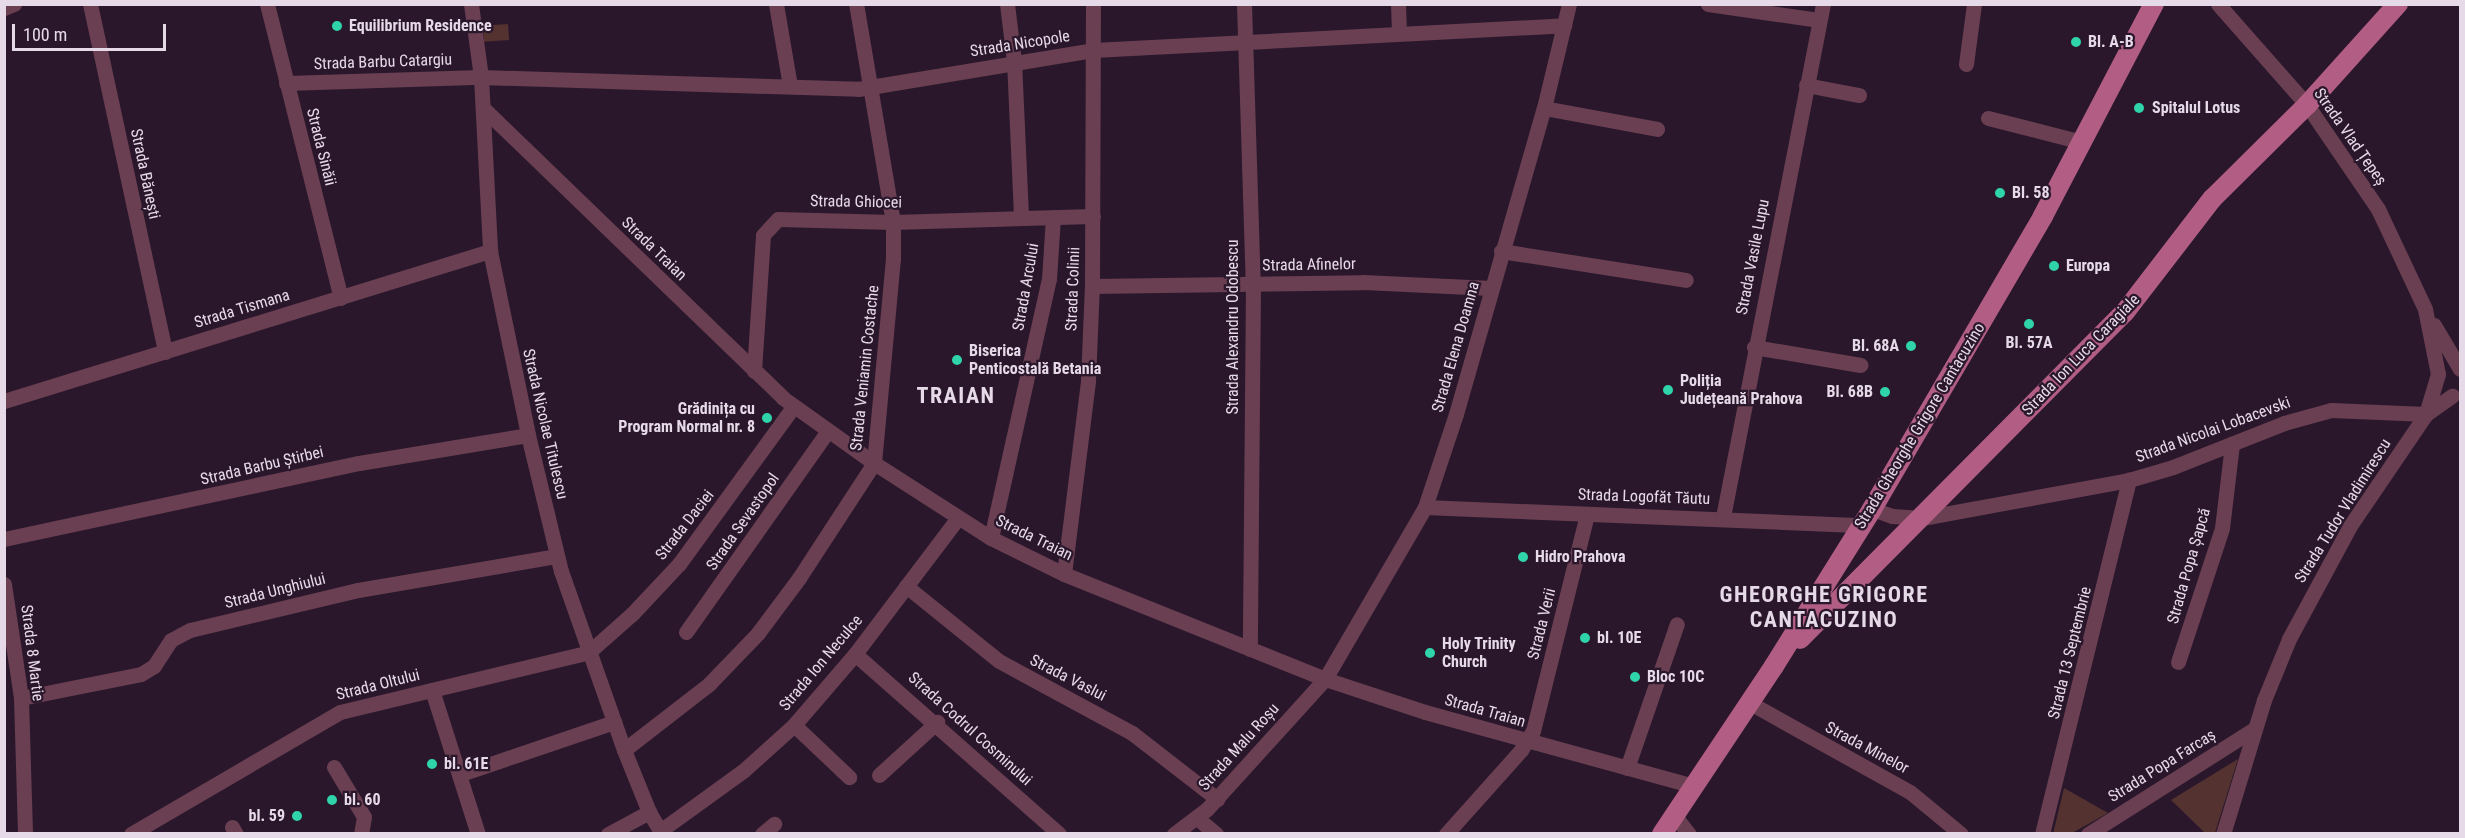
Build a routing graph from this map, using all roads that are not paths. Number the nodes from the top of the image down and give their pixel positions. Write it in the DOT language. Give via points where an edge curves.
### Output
graph roads {
  1 [pos="14,4"];
  2 [pos="90,4"];
  3 [pos="267,4"];
  4 [pos="471,4"];
  5 [pos="776,4"];
  6 [pos="856,4"];
  7 [pos="1008,4"];
  8 [pos="1093,4"];
  9 [pos="1244,4"];
  10 [pos="1398,4"];
  11 [pos="1569,4"];
  12 [pos="1708,4"];
  13 [pos="1974,4"];
  14 [pos="2154,4"];
  15 [pos="2217,4"];
  16 [pos="2398,4"];
  17 [pos="4,8"];
  18 [pos="1821,12"];
  19 [pos="1564,25"];
  20 [pos="1399,33"];
  21 [pos="1245,43"];
  22 [pos="1093,50"];
  23 [pos="1014,61"];
  24 [pos="1966,64"];
  25 [pos="482,77"];
  26 [pos="286,83"];
  27 [pos="1806,85"];
  28 [pos="790,86"];
  29 [pos="871,88"];
  30 [pos="1859,95"];
  31 [pos="2307,105"];
  32 [pos="483,108"];
  33 [pos="1544,108"];
  34 [pos="1988,118"];
  35 [pos="1657,129"];
  36 [pos="2082,142"];
  37 [pos="1093,216"];
  38 [pos="1021,217"];
  39 [pos="1053,217"];
  40 [pos="893,222"];
  41 [pos="490,250"];
  42 [pos="1501,251"];
  43 [pos="1686,280"];
  44 [pos="1252,285"];
  45 [pos="1092,286"];
  46 [pos="1491,288"];
  47 [pos="341,298"];
  48 [pos="2425,309"];
  49 [pos="1754,347"];
  50 [pos="165,352"];
  51 [pos="1860,365"];
  52 [pos="2460,369"];
  53 [pos="754,371"];
  54 [pos="2437,380"];
  55 [pos="2456,395"];
  56 [pos="4,401"];
  57 [pos="794,406"];
  58 [pos="2426,414"];
  59 [pos="828,431"];
  60 [pos="528,435"];
  61 [pos="2232,444"];
  62 [pos="874,463"];
  63 [pos="2129,480"];
  64 [pos="1425,507"];
  65 [pos="1587,514"];
  66 [pos="1723,517"];
  67 [pos="1867,517"];
  68 [pos="958,518"];
  69 [pos="1922,518"];
  70 [pos="992,538"];
  71 [pos="4,539"];
  72 [pos="557,556"];
  73 [pos="1064,574"];
  74 [pos="4,584"];
  75 [pos="906,586"];
  76 [pos="1677,624"];
  77 [pos="686,632"];
  78 [pos="10,647"];
  79 [pos="1250,649"];
  80 [pos="589,652"];
  81 [pos="855,654"];
  82 [pos="2178,662"];
  83 [pos="1774,666"];
  84 [pos="1325,679"];
  85 [pos="432,690"];
  86 [pos="21,698"];
  87 [pos="1750,703"];
  88 [pos="614,722"];
  89 [pos="937,722"];
  90 [pos="794,725"];
  91 [pos="2254,729"];
  92 [pos="1528,742"];
  93 [pos="624,750"];
  94 [pos="334,766"];
  95 [pos="1627,768"];
  96 [pos="461,774"];
  97 [pos="879,775"];
  98 [pos="849,777"];
  99 [pos="1693,786"];
  100 [pos="1217,798"];
  101 [pos="649,812"];
  102 [pos="1674,815"];
  103 [pos="1197,818"];
  104 [pos="363,832"];
  105 [pos="661,832"];
  106 [pos="133,833"];
  107 [pos="25,834"];
  108 [pos="478,834"];
  109 [pos="608,834"];
  110 [pos="1059,834"];
  111 [pos="1174,834"];
  112 [pos="1216,834"];
  113 [pos="1446,834"];
  114 [pos="1662,834"];
  115 [pos="1689,834"];
  116 [pos="1961,834"];
  117 [pos="2042,834"];
  118 [pos="2088,834"];
  119 [pos="2223,834"];
  1 -- 17 [label="street"];
  2 -- 50 [label="street, Strada Bănești"];
  3 -- 26 [label="street, Strada Sinăii"];
  4 -- 25 [label="street, Strada Nicolae Titulescu"];
  5 -- 28 [label="street"];
  6 -- 29 [label="street, Strada Veniamin Costache"];
  7 -- 23 [label="street"];
  8 -- 22 [label="street, Strada Colinii"];
  9 -- 21 [label="street, Strada Alexandru Odobescu"];
  10 -- 20 [label="street"];
  11 -- 19 [label="street, Strada Elena Doamna"];
  12 -- 18 [label="street"];
  13 -- 24 [label="street"];
  14 -- 36 [label="main road, Strada Gheorghe Grigore Cantacuzino"];
  15 -- 31 [label="street, Strada Vlad Țepeș"];
  16 -- 31 [label="main road, Strada Ion Luca Caragiale"];
  18 -- 27 [label="street, Strada Vasile Lupu"];
  19 -- 20 [label="street, Strada Nicopole"];
  19 -- 33 [label="street, Strada Elena Doamna"];
  20 -- 21 [label="street, Strada Nicopole"];
  21 -- 22 [label="street, Strada Nicopole"];
  21 -- 44 [label="street, Strada Alexandru Odobescu"];
  22 -- 23 [label="street, Strada Nicopole"];
  22 -- 37 [label="street, Strada Colinii"];
  23 -- 29 [label="street, Strada Nicopole"];
  23 -- 38 [label="street"];
  25 -- 26 [label="street, Strada Barbu Catargiu"];
  25 -- 28 [label="street, Strada Nicopole"];
  25 -- 32 [label="street, Strada Nicolae Titulescu"];
  26 -- 47 [label="street, Strada Sinăii"];
  27 -- 30 [label="street"];
  27 -- 49 [label="street, Strada Vasile Lupu"];
  28 -- 29 [label="street, Strada Nicopole"];
  29 -- 40 [label="street, Strada Veniamin Costache"];
  31 -- 48 [label="street, Strada Vlad Țepeș" via="2394,238"];
  31 -- 69 [label="main road, Strada Ion Luca Caragiale" via="2212,199 2125,312"];
  32 -- 41 [label="street, Strada Nicolae Titulescu"];
  32 -- 53 [label="street, Strada Traian"];
  33 -- 35 [label="street"];
  33 -- 42 [label="street, Strada Elena Doamna"];
  34 -- 36 [label="street"];
  36 -- 67 [label="main road, Strada Gheorghe Grigore Cantacuzino" via="2013,270"];
  37 -- 39 [label="street, Strada Ghiocei"];
  37 -- 45 [label="street, Strada Colinii"];
  38 -- 39 [label="street, Strada Ghiocei"];
  38 -- 40 [label="street, Strada Ghiocei"];
  39 -- 70 [label="street, Strada Arcului" via="1049,279"];
  40 -- 53 [label="street, Strada Ghiocei" via="787,218 767,227"];
  40 -- 62 [label="street, Strada Veniamin Costache"];
  41 -- 47 [label="street, Strada Tismana"];
  41 -- 60 [label="street, Strada Nicolae Titulescu"];
  42 -- 43 [label="street"];
  42 -- 46 [label="street, Strada Elena Doamna"];
  44 -- 45 [label="street, Strada Afinelor"];
  44 -- 46 [label="street, Strada Afinelor" via="1374,282"];
  44 -- 79 [label="street, Strada Alexandru Odobescu"];
  45 -- 73 [label="street, Strada Colinii" via="1081,453"];
  46 -- 64 [label="street, Strada Elena Doamna"];
  47 -- 50 [label="street, Strada Tismana"];
  48 -- 52 [label="street, Strada Vlad Țepeș"];
  48 -- 54 [label="street, Strada Vlad Țepeș"];
  49 -- 51 [label="street"];
  49 -- 66 [label="street, Strada Vasile Lupu"];
  50 -- 56 [label="street, Strada Tismana"];
  52 -- 54 [label="street" via="2449,366"];
  53 -- 57 [label="street, Strada Traian"];
  54 -- 55 [label="street" via="2442,394"];
  54 -- 58 [label="street, Strada Tudor Vladimirescu"];
  55 -- 58 [label="street, Strada Tudor Vladimirescu"];
  57 -- 59 [label="street, Strada Traian"];
  57 -- 80 [label="street, Strada Daciei" via="680,564"];
  58 -- 61 [label="street, Strada Nicolai Lobacevski" via="2331,410"];
  58 -- 91 [label="street, Strada Tudor Vladimirescu" via="2350,526 2305,606"];
  59 -- 62 [label="street, Strada Traian"];
  59 -- 77 [label="street, Strada Sevastopol"];
  60 -- 71 [label="street, Strada Barbu Știrbei" via="358,463"];
  60 -- 72 [label="street, Strada Nicolae Titulescu"];
  61 -- 63 [label="street, Strada Nicolai Lobacevski"];
  61 -- 82 [label="street, Strada Popa Șapcă" via="2222,528"];
  62 -- 68 [label="street, Strada Traian"];
  62 -- 93 [label="street, Strada Veniamin Costache" via="799,578 752,639 708,684"];
  63 -- 69 [label="street, Strada Nicolai Lobacevski"];
  63 -- 117 [label="street, Strada 13 Septembrie"];
  64 -- 65 [label="street, Strada Logofăt Tăutu"];
  64 -- 84 [label="street, Strada Elena Doamna"];
  65 -- 66 [label="street, Strada Logofăt Tăutu"];
  65 -- 92 [label="street, Strada Verii"];
  66 -- 67 [label="street, Strada Logofăt Tăutu"];
  67 -- 69 [label="street, Strada Nicolai Lobacevski"];
  67 -- 83 [label="main road, Strada Gheorghe Grigore Cantacuzino"];
  68 -- 70 [label="street, Strada Traian"];
  68 -- 75 [label="street, Strada Ion Neculce"];
  69 -- 83 [label="main road, Strada Ion Luca Caragiale"];
  70 -- 73 [label="street, Strada Traian"];
  72 -- 80 [label="street, Strada Nicolae Titulescu"];
  72 -- 86 [label="street, Strada Unghiului" via="358,590 190,630 171,640 153,666 141,674"];
  73 -- 79 [label="street, Strada Traian"];
  74 -- 78 [label="street, Strada 8 Martie"];
  75 -- 81 [label="street, Strada Ion Neculce"];
  75 -- 100 [label="street, Strada Vaslui" via="1008,668 1132,733"];
  76 -- 95 [label="street"];
  78 -- 86 [label="street, Strada 8 Martie"];
  79 -- 84 [label="street, Strada Traian"];
  80 -- 85 [label="street, Strada Oltului"];
  80 -- 88 [label="street, Strada Nicolae Titulescu"];
  81 -- 89 [label="street, Strada Codrul Cosminului"];
  81 -- 90 [label="street, Strada Ion Neculce"];
  83 -- 87 [label="main road, Strada Gheorghe Grigore Cantacuzino"];
  84 -- 92 [label="street, Strada Traian"];
  84 -- 100 [label="street, Strada Malu Roșu"];
  85 -- 96 [label="street"];
  85 -- 106 [label="street, Strada Oltului" via="356,706 324,719"];
  86 -- 107 [label="street, Strada 8 Martie"];
  87 -- 99 [label="main road, Strada Gheorghe Grigore Cantacuzino"];
  87 -- 116 [label="street, Strada Minelor" via="1910,792"];
  88 -- 93 [label="street, Strada Nicolae Titulescu"];
  88 -- 96 [label="street"];
  89 -- 97 [label="street"];
  89 -- 110 [label="street, Strada Codrul Cosminului"];
  90 -- 98 [label="street"];
  90 -- 105 [label="street, Strada Ion Neculce" via="743,771"];
  91 -- 118 [label="street, Strada Popa Farcaș"];
  91 -- 119 [label="street, Strada Tudor Vladimirescu"];
  92 -- 95 [label="street, Strada Traian"];
  92 -- 113 [label="street"];
  93 -- 101 [label="street, Strada Nicolae Titulescu"];
  94 -- 104 [label="street" via="364,817"];
  95 -- 99 [label="street, Strada Traian"];
  96 -- 108 [label="street"];
  99 -- 102 [label="main road, Strada Gheorghe Grigore Cantacuzino"];
  100 -- 103 [label="street, Strada Malu Roșu"];
  101 -- 105 [label="street, Strada Nicolae Titulescu"];
  101 -- 109 [label="street"];
  102 -- 114 [label="main road, Strada Gheorghe Grigore Cantacuzino"];
  102 -- 115 [label="street"];
  103 -- 111 [label="street, Strada Malu Roșu"];
  103 -- 112 [label="street"];
}
